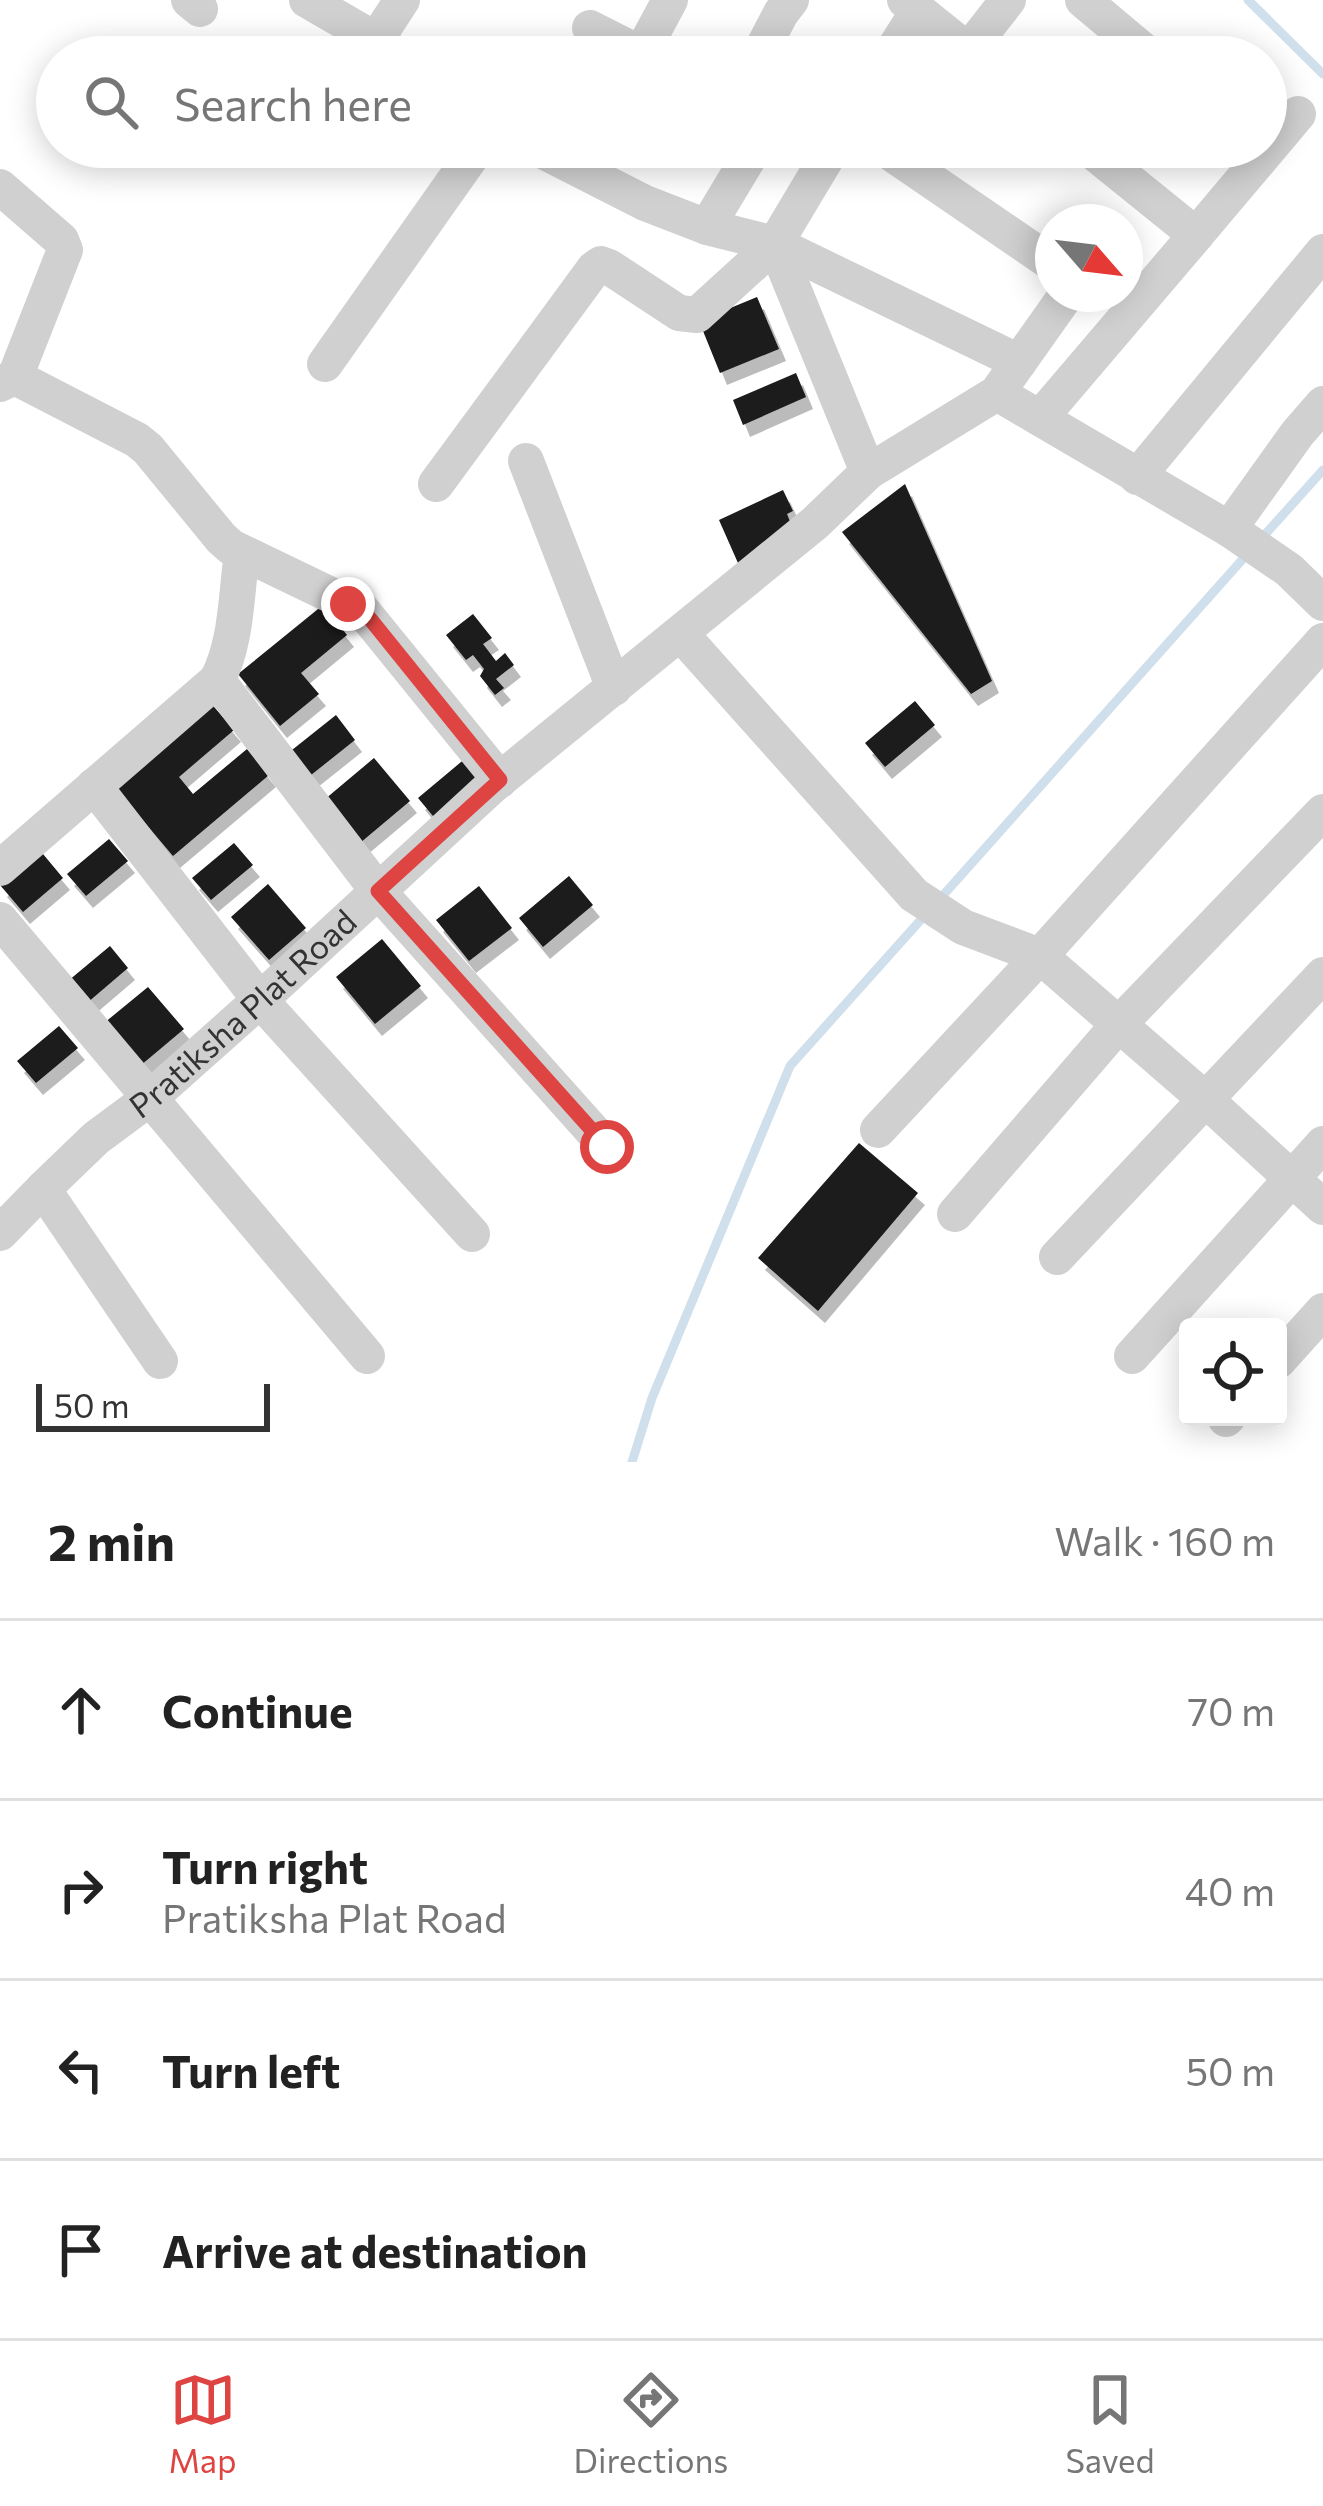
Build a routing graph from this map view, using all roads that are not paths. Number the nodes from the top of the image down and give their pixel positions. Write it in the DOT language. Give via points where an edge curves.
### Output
graph roads {
  1 [pos="307,0"];
  2 [pos="402,0"];
  3 [pos="670,0"];
  4 [pos="791,0"];
  5 [pos="1008,0"];
  6 [pos="1083,0"];
  7 [pos="912,5"];
  8 [pos="590,28"];
  9 [pos="367,36"];
  10 [pos="392,36"];
  11 [pos="605,36"];
  12 [pos="653,36"];
  13 [pos="769,36"];
  14 [pos="898,36"];
  15 [pos="950,36"];
  16 [pos="984,36"];
  17 [pos="1126,36"];
  18 [pos="1298,114"];
  19 [pos="1287,127"];
  20 [pos="463,168"];
  21 [pos="576,168"];
  22 [pos="742,168"];
  23 [pos="816,168"];
  24 [pos="913,168"];
  25 [pos="1113,168"];
  26 [pos="1253,168"];
  27 [pos="0,187"];
  28 [pos="707,226"];
  29 [pos="1196,236"];
  30 [pos="775,244"];
  31 [pos="1035,252"];
  32 [pos="1323,252"];
  33 [pos="1054,312"];
  34 [pos="1019,362"];
  35 [pos="325,364"];
  36 [pos="8,381"];
  37 [pos="997,393"];
  38 [pos="1323,404"];
  39 [pos="1040,418"];
  40 [pos="526,460"];
  41 [pos="868,472"];
  42 [pos="1137,477"];
  43 [pos="436,484"];
  44 [pos="1238,535"];
  45 [pos="242,553"];
  46 [pos="1323,603"];
  47 [pos="681,634"];
  48 [pos="1323,641"];
  49 [pos="217,680"];
  50 [pos="614,688"];
  51 [pos="500,780"];
  52 [pos="94,786"];
  53 [pos="1323,812"];
  54 [pos="0,868"];
  55 [pos="378,891"];
  56 [pos="0,920"];
  57 [pos="1040,956"];
  58 [pos="1323,975"];
  59 [pos="260,1000"];
  60 [pos="1119,1024"];
  61 [pos="150,1098"];
  62 [pos="1206,1100"];
  63 [pos="878,1130"];
  64 [pos="1323,1144"];
  65 [pos="607,1147"];
  66 [pos="1291,1178"];
  67 [pos="43,1189"];
  68 [pos="1323,1207"];
  69 [pos="955,1214"];
  70 [pos="0,1233"];
  71 [pos="472,1234"];
  72 [pos="1057,1257"];
  73 [pos="1323,1311"];
  74 [pos="1287,1351"];
  75 [pos="367,1356"];
  76 [pos="1132,1357"];
  77 [pos="160,1361"];
  1 -- 9 [label="street"];
  2 -- 10 [label="street"];
  3 -- 12 [label="street"];
  4 -- 13 [label="street"];
  5 -- 16 [label="street"];
  6 -- 17 [label="street"];
  7 -- 14 [label="street"];
  7 -- 15 [label="street"];
  8 -- 11 [label="street"];
  18 -- 19 [label="street"];
  20 -- 35 [label="street"];
  21 -- 28 [label="street"];
  22 -- 28 [label="street"];
  23 -- 30 [label="street"];
  24 -- 31 [label="street"];
  25 -- 29 [label="street"];
  26 -- 29 [label="street"];
  27 -- 36 [label="street" via="65,250"];
  28 -- 30 [label="street"];
  29 -- 39 [label="street"];
  30 -- 34 [label="street"];
  30 -- 41 [label="street"];
  30 -- 43 [label="street" via="697,315 679,313 601,264"];
  32 -- 42 [label="street"];
  33 -- 34 [label="street"];
  34 -- 37 [label="street"];
  36 -- 45 [label="street" via="137,440"];
  37 -- 39 [label="street"];
  37 -- 41 [label="street, Pratiksha Plat Road"];
  38 -- 44 [label="street"];
  39 -- 42 [label="street"];
  40 -- 50 [label="street"];
  41 -- 47 [label="street, Pratiksha Plat Road"];
  42 -- 44 [label="street"];
  44 -- 46 [label="street"];
  45 -- 49 [label="street"];
  45 -- 51 [label="street" via="362,610"];
  47 -- 50 [label="street, Pratiksha Plat Road"];
  47 -- 57 [label="street" via="914,895 963,927"];
  48 -- 57 [label="street"];
  49 -- 52 [label="street"];
  49 -- 55 [label="street"];
  50 -- 51 [label="street, Pratiksha Plat Road"];
  51 -- 55 [label="street, Pratiksha Plat Road"];
  52 -- 54 [label="street"];
  52 -- 59 [label="street"];
  53 -- 60 [label="street"];
  55 -- 59 [label="street, Pratiksha Plat Road"];
  55 -- 65 [label="street"];
  56 -- 61 [label="street"];
  57 -- 60 [label="street"];
  57 -- 63 [label="street"];
  58 -- 62 [label="street"];
  59 -- 61 [label="street, Pratiksha Plat Road"];
  59 -- 71 [label="street"];
  60 -- 62 [label="street"];
  60 -- 69 [label="street"];
  61 -- 67 [label="street, Pratiksha Plat Road"];
  61 -- 75 [label="street"];
  62 -- 66 [label="street"];
  62 -- 72 [label="street"];
  64 -- 66 [label="street"];
  66 -- 68 [label="street"];
  66 -- 76 [label="street"];
  67 -- 70 [label="street, Pratiksha Plat Road"];
  67 -- 77 [label="street"];
  73 -- 74 [label="street"];
}
